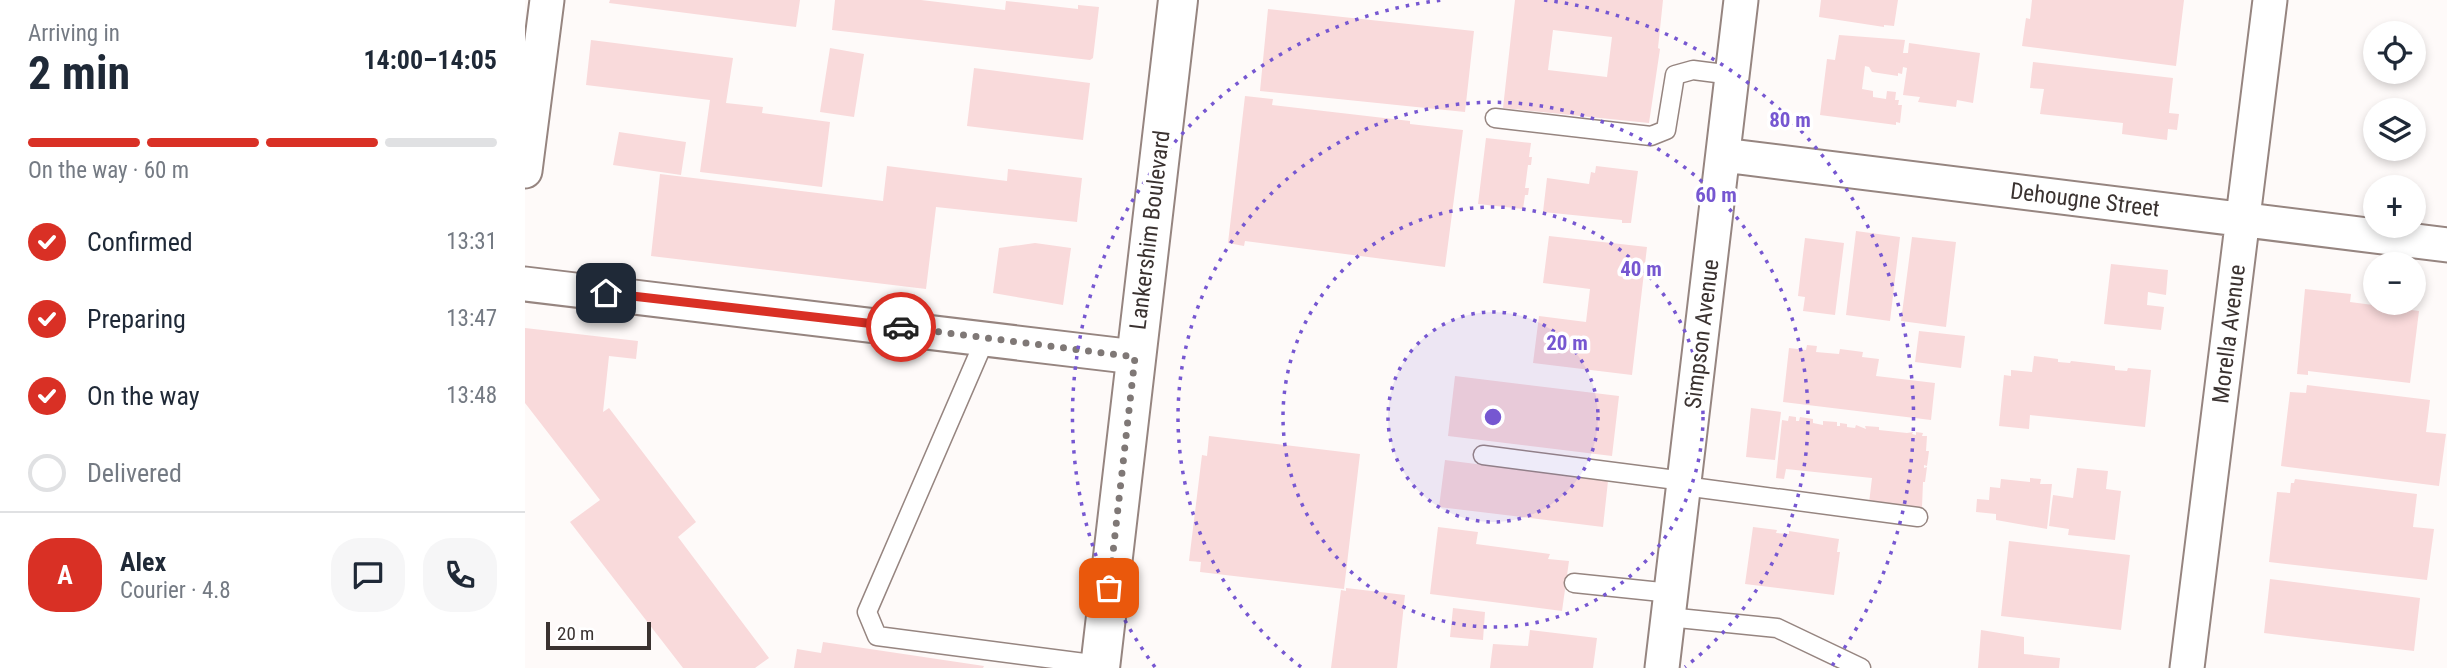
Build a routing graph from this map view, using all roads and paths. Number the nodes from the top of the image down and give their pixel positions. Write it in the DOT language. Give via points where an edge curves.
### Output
graph roads {
  1 [pos="547,0"];
  2 [pos="1178,0"];
  3 [pos="1741,0"];
  4 [pos="2270,0"];
  5 [pos="1732,75"];
  6 [pos="1495,118"];
  7 [pos="1723,155"];
  8 [pos="525,171"];
  9 [pos="2243,220"];
  10 [pos="2447,245"];
  11 [pos="525,284"];
  12 [pos="986,337"];
  13 [pos="1135,357"];
  14 [pos="1483,455"];
  15 [pos="1684,483"];
  16 [pos="1918,517"];
  17 [pos="1574,583"];
  18 [pos="1670,605"];
  19 [pos="1100,666"];
  20 [pos="1662,668"];
  21 [pos="1861,668"];
  22 [pos="2187,668"];
  1 -- 8 [label="street"];
  2 -- 13 [label="main road, Lankershim Boulevard"];
  3 -- 5 [label="street, Simpson Avenue"];
  4 -- 9 [label="street, Morella Avenue"];
  5 -- 6 [label="lane" via="1693,70 1675,75 1665,130 1651,136"];
  5 -- 7 [label="street, Simpson Avenue"];
  7 -- 9 [label="street, Dehougne Street"];
  7 -- 15 [label="street, Simpson Avenue"];
  9 -- 10 [label="street, Dehougne Street"];
  9 -- 22 [label="street, Morella Avenue"];
  11 -- 12 [label="street"];
  12 -- 13 [label="street"];
  12 -- 19 [label="lane" via="867,611 877,636"];
  13 -- 19 [label="main road, Lankershim Boulevard"];
  14 -- 15 [label="lane"];
  15 -- 16 [label="lane"];
  15 -- 18 [label="street, Simpson Avenue"];
  17 -- 18 [label="lane"];
  18 -- 20 [label="street, Simpson Avenue"];
  18 -- 21 [label="lane" via="1777,628"];
}
